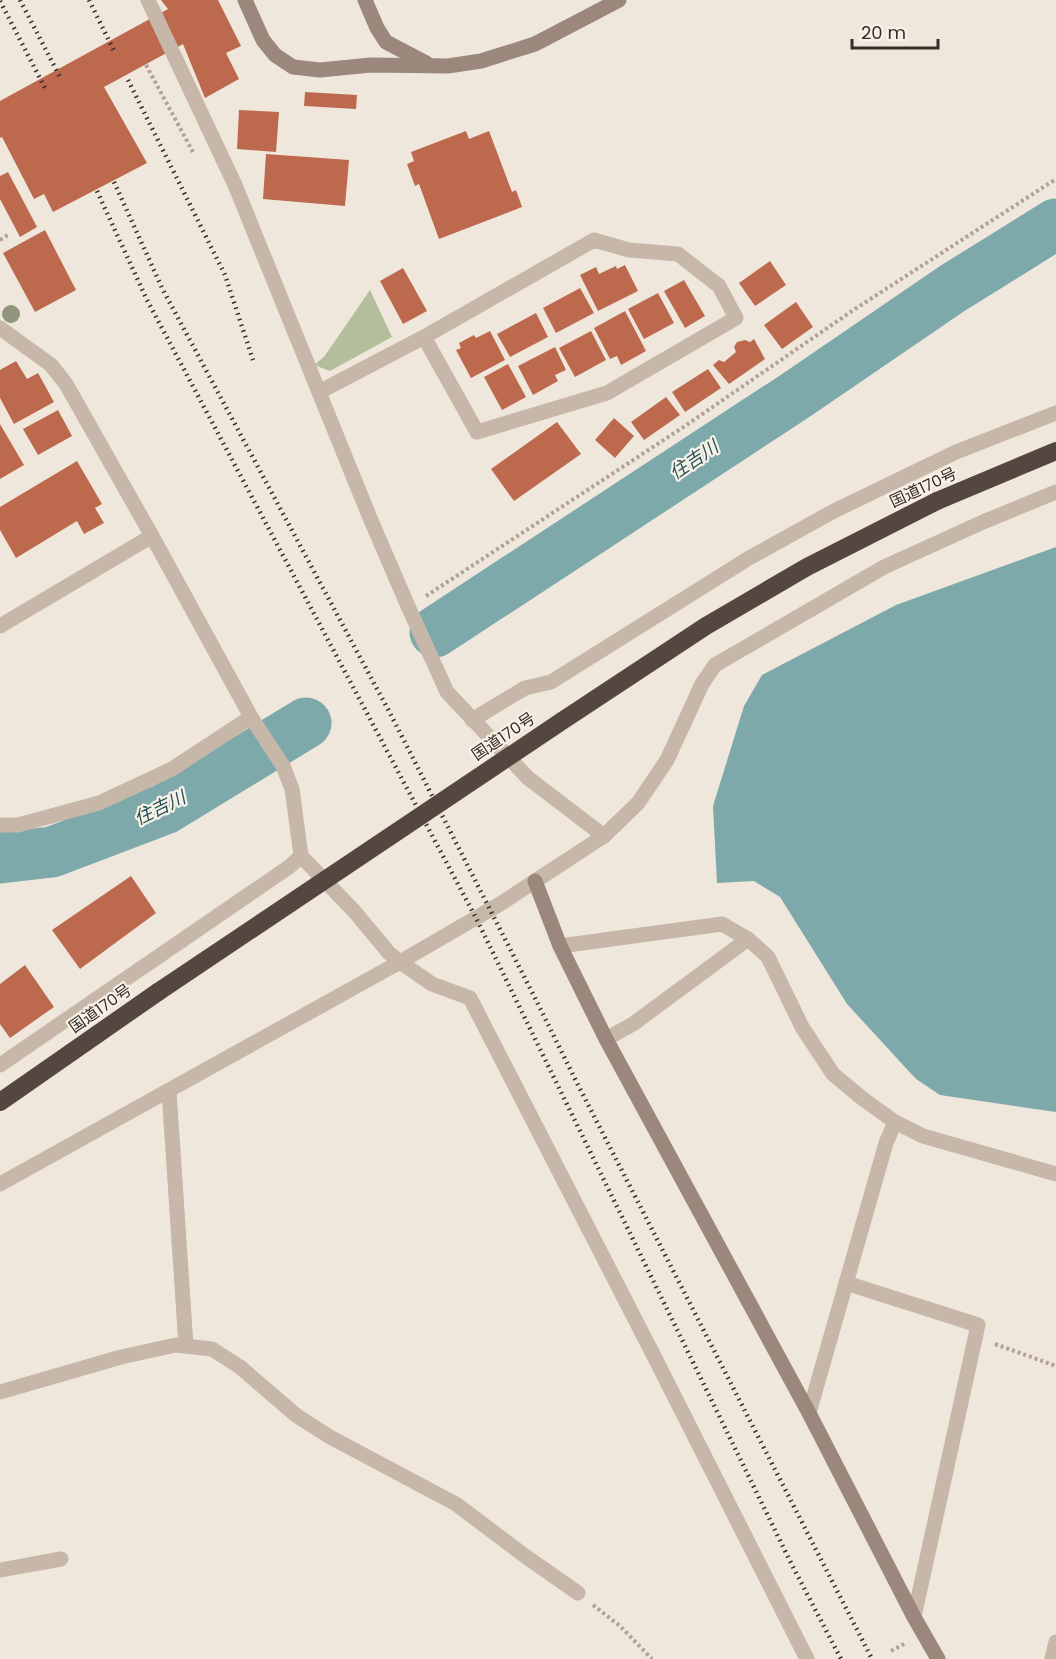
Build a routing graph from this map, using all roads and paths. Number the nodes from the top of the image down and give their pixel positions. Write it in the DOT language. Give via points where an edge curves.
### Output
graph roads {
  1 [pos="148,0"];
  2 [pos="245,0"];
  3 [pos="365,0"];
  4 [pos="619,0"];
  5 [pos="146,65"];
  6 [pos="429,65"];
  7 [pos="190,147"];
  8 [pos="1056,179"];
  9 [pos="8,235"];
  10 [pos="0,240"];
  11 [pos="0,328"];
  12 [pos="424,337"];
  13 [pos="319,392"];
  14 [pos="1056,413"];
  15 [pos="1056,451"];
  16 [pos="1056,492"];
  17 [pos="152,536"];
  18 [pos="407,604"];
  19 [pos="0,626"];
  20 [pos="251,717"];
  21 [pos="472,720"];
  22 [pos="0,825"];
  23 [pos="604,836"];
  24 [pos="301,856"];
  25 [pos="535,881"];
  26 [pos="748,939"];
  27 [pos="560,946"];
  28 [pos="400,962"];
  29 [pos="606,1038"];
  30 [pos="0,1065"];
  31 [pos="168,1091"];
  32 [pos="0,1102"];
  33 [pos="895,1122"];
  34 [pos="1056,1173"];
  35 [pos="0,1184"];
  36 [pos="846,1283"];
  37 [pos="975,1336"];
  38 [pos="186,1346"];
  39 [pos="1056,1366"];
  40 [pos="0,1392"];
  41 [pos="809,1413"];
  42 [pos="61,1559"];
  43 [pos="0,1570"];
  44 [pos="578,1593"];
  45 [pos="914,1617"];
  46 [pos="1056,1642"];
  47 [pos="652,1659"];
  48 [pos="807,1659"];
  49 [pos="938,1659"];
  50 [pos="1052,1659"];
  1 -- 13 [label="street" via="234,184"];
  2 -- 6 [label="street" via="263,40 275,55 293,67 320,70"];
  3 -- 6 [label="street" via="386,42"];
  4 -- 6 [label="street" via="535,44 481,62"];
  5 -- 7 [label="path"];
  8 -- 18 [label="path" via="423,598"];
  9 -- 10 [label="path"];
  11 -- 17 [label="street" via="51,365 66,384"];
  12 -- 12 [label="street" via="594,240 629,250 678,254 719,286 736,318 607,393 477,432"];
  12 -- 13 [label="street"];
  13 -- 18 [label="street"];
  14 -- 21 [label="street" via="956,452 834,511 749,558 551,682 525,688"];
  15 -- 32 [label="highway, 国道170号, bridge" via="937,501 807,567 706,626"];
  16 -- 23 [label="street" via="884,567 715,665 702,684 667,760 638,803"];
  17 -- 19 [label="street"];
  17 -- 20 [label="street"];
  18 -- 21 [label="street" via="447,692"];
  20 -- 22 [label="street" via="172,769 99,803 18,825"];
  20 -- 24 [label="street" via="283,766 292,789"];
  21 -- 23 [label="street" via="528,778"];
  23 -- 25 [label="street"];
  24 -- 28 [label="street"];
  24 -- 30 [label="street"];
  25 -- 27 [label="street"];
  25 -- 28 [label="street"];
  26 -- 27 [label="street" via="722,924"];
  26 -- 29 [label="street" via="633,1024"];
  26 -- 33 [label="street" via="768,957 801,1027 833,1074"];
  27 -- 29 [label="street"];
  28 -- 31 [label="street"];
  28 -- 48 [label="street" via="432,984 470,998"];
  29 -- 41 [label="street"];
  31 -- 35 [label="street"];
  31 -- 38 [label="street"];
  33 -- 34 [label="street" via="923,1136"];
  33 -- 36 [label="street"];
  36 -- 37 [label="street" via="978,1325"];
  36 -- 41 [label="street"];
  37 -- 39 [label="path"];
  37 -- 45 [label="street"];
  38 -- 40 [label="street" via="121,1357"];
  38 -- 44 [label="street" via="212,1349 240,1366 297,1416 456,1504"];
  41 -- 45 [label="street"];
  42 -- 43 [label="street"];
  44 -- 47 [label="path" via="620,1626"];
  45 -- 49 [label="street"];
  46 -- 50 [label="street"];
}
